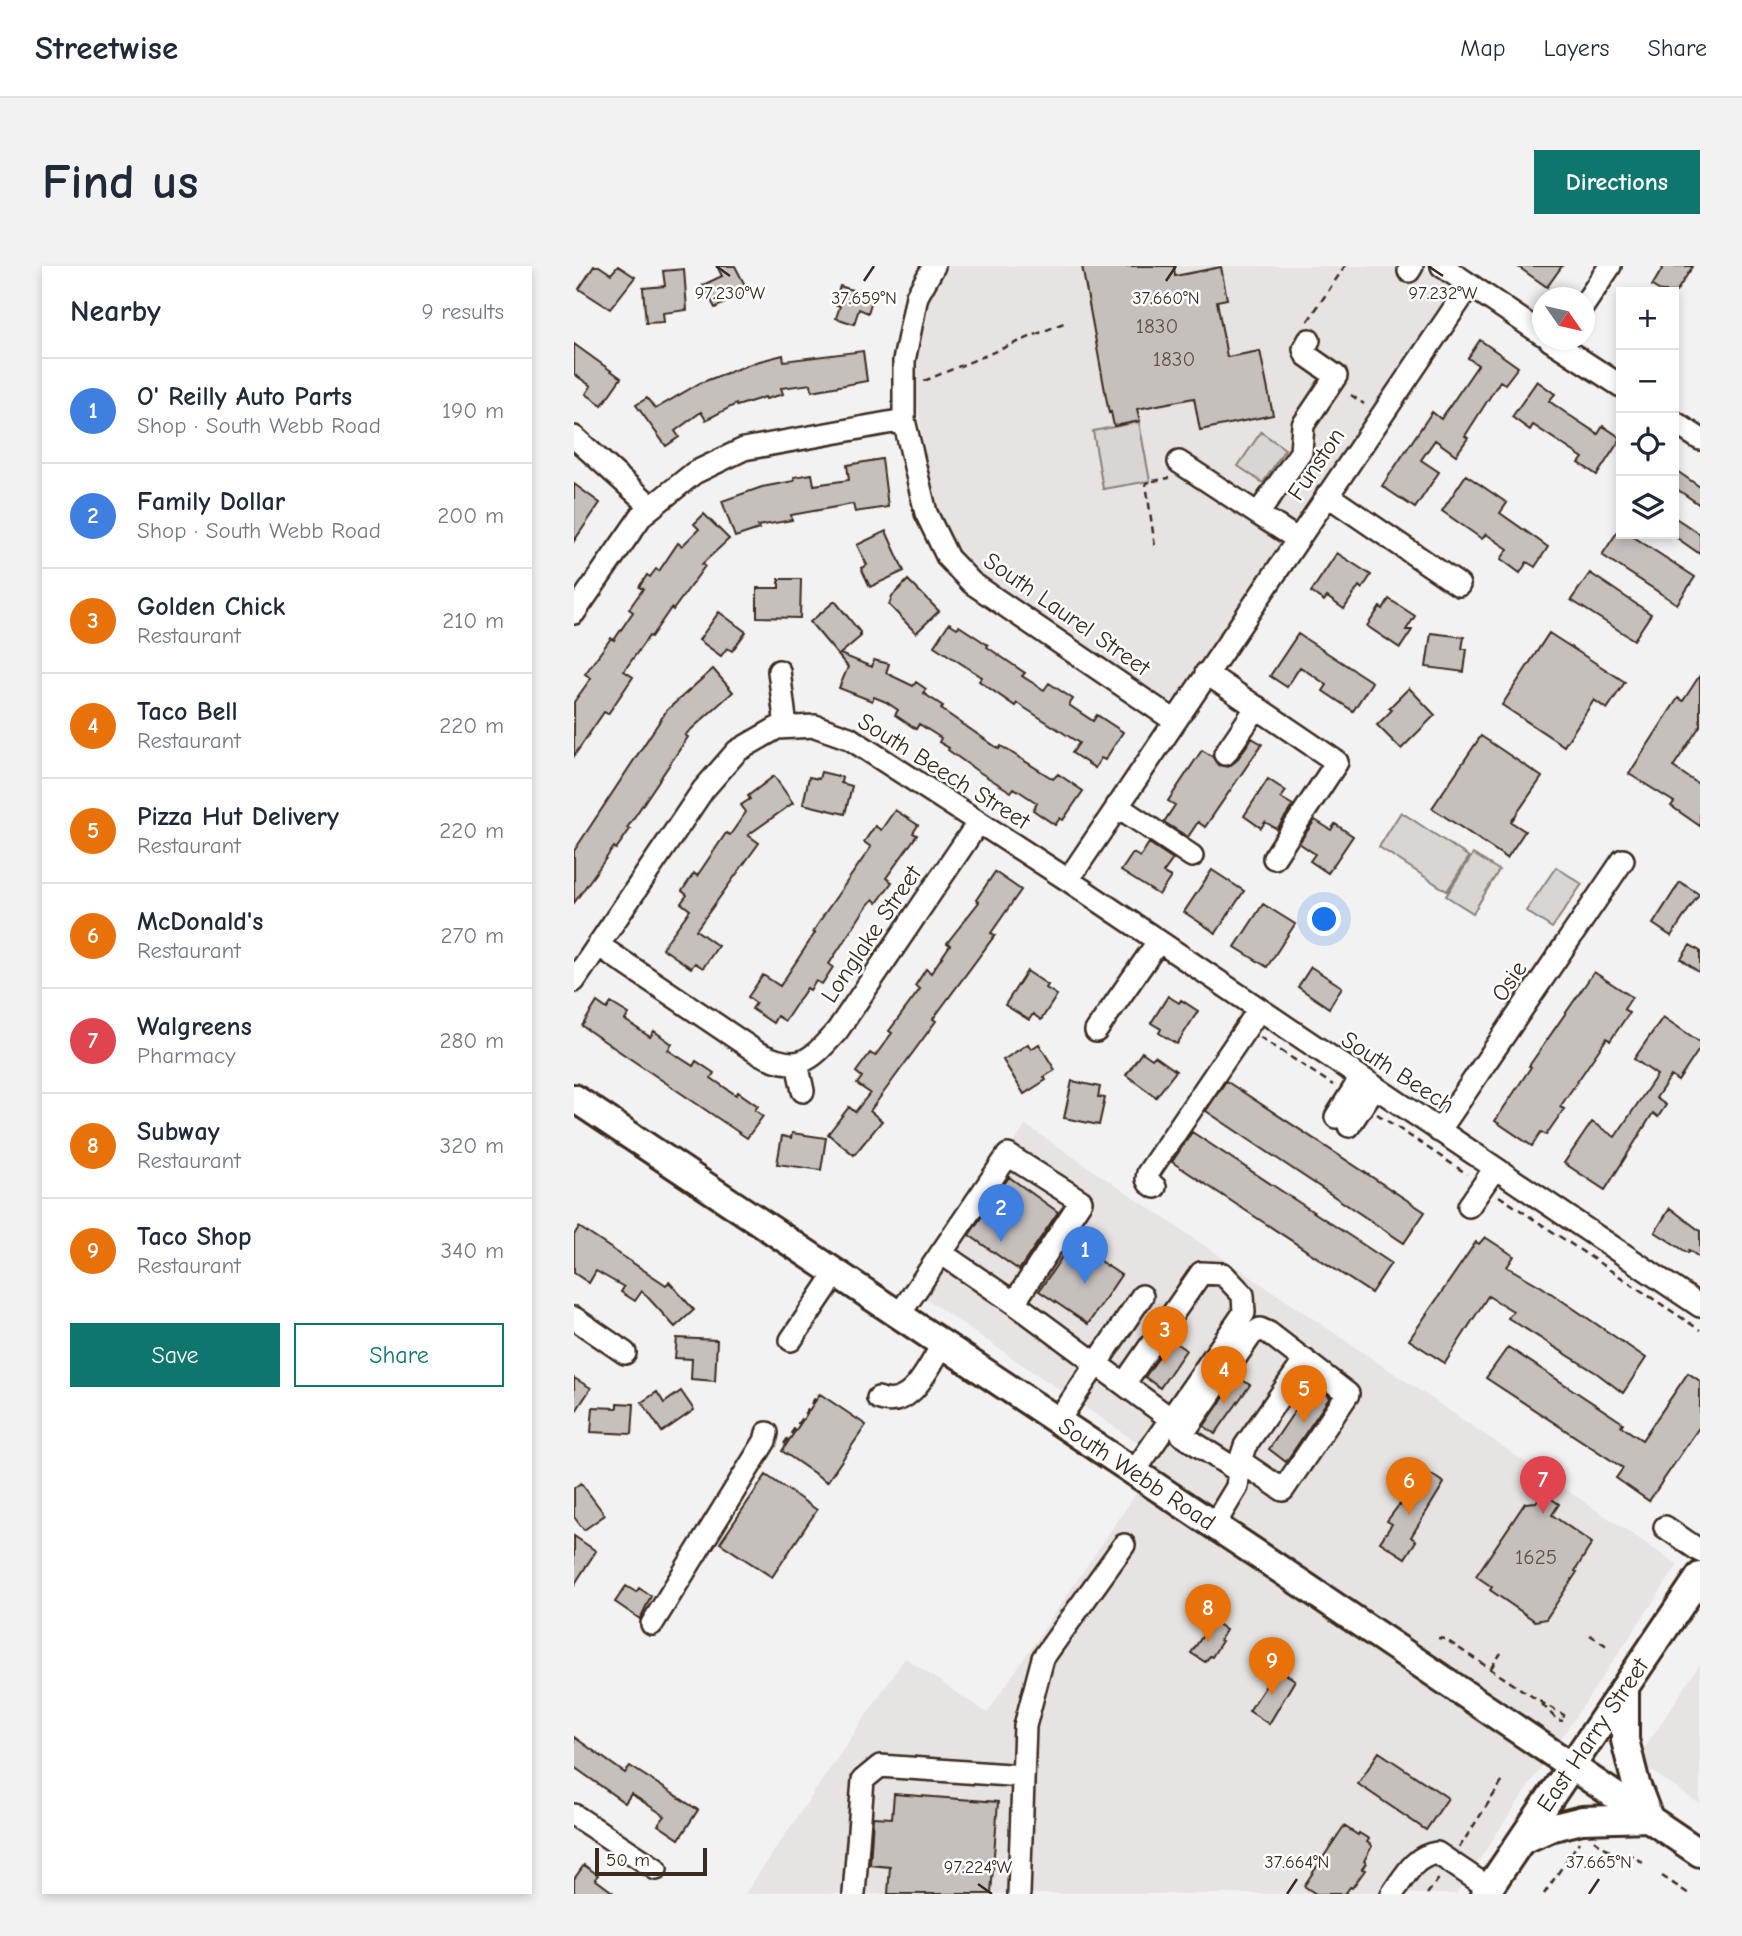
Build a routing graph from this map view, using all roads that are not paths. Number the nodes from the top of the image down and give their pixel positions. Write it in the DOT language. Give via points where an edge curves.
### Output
graph roads {
  1 [pos="934,266"];
  2 [pos="1442,266"];
  3 [pos="1610,266"];
  4 [pos="1470,285"];
  5 [pos="1595,288"];
  6 [pos="1532,325"];
  7 [pos="1308,331"];
  8 [pos="1569,350"];
  9 [pos="1616,383"];
  10 [pos="904,420"];
  11 [pos="1679,425"];
  12 [pos="574,437"];
  13 [pos="1700,439"];
  14 [pos="1180,461"];
  15 [pos="1328,495"];
  16 [pos="652,507"];
  17 [pos="1258,514"];
  18 [pos="1297,539"];
  19 [pos="1459,585"];
  20 [pos="574,613"];
  21 [pos="779,671"];
  22 [pos="1206,673"];
  23 [pos="1257,707"];
  24 [pos="1175,720"];
  25 [pos="786,727"];
  26 [pos="1225,754"];
  27 [pos="1117,806"];
  28 [pos="978,823"];
  29 [pos="1192,856"];
  30 [pos="1274,858"];
  31 [pos="1623,860"];
  32 [pos="1068,880"];
  33 [pos="1158,942"];
  34 [pos="598,945"];
  35 [pos="574,981"];
  36 [pos="1258,1011"];
  37 [pos="1096,1031"];
  38 [pos="797,1063"];
  39 [pos="1367,1084"];
  40 [pos="803,1091"];
  41 [pos="574,1098"];
  42 [pos="1342,1121"];
  43 [pos="1439,1131"];
  44 [pos="1495,1168"];
  45 [pos="1156,1187"];
  46 [pos="1469,1205"];
  47 [pos="941,1253"];
  48 [pos="836,1273"];
  49 [pos="1142,1296"];
  50 [pos="1014,1303"];
  51 [pos="1700,1306"];
  52 [pos="900,1315"];
  53 [pos="574,1318"];
  54 [pos="791,1340"];
  55 [pos="943,1344"];
  56 [pos="625,1353"];
  57 [pos="1305,1360"];
  58 [pos="1096,1364"];
  59 [pos="1124,1384"];
  60 [pos="878,1398"];
  61 [pos="1058,1421"];
  62 [pos="1176,1427"];
  63 [pos="774,1440"];
  64 [pos="1239,1466"];
  65 [pos="1135,1472"];
  66 [pos="1214,1525"];
  67 [pos="1665,1527"];
  68 [pos="1124,1545"];
  69 [pos="1700,1551"];
  70 [pos="1700,1576"];
  71 [pos="652,1624"];
  72 [pos="1625,1688"];
  73 [pos="1572,1767"];
  74 [pos="1023,1776"];
  75 [pos="574,1815"];
  76 [pos="1648,1818"];
  77 [pos="1523,1840"];
  78 [pos="1700,1853"];
  79 [pos="656,1870"];
  80 [pos="1487,1891"];
  81 [pos="854,1894"];
  82 [pos="1019,1894"];
  83 [pos="1392,1894"];
  1 -- 10 [label="street, South Laurel Street" via="917,296 904,362"];
  2 -- 4 [label="street"];
  3 -- 5 [label="street"];
  4 -- 6 [label="street"];
  4 -- 15 [label="street, Funston"];
  7 -- 17 [label="street" via="1306,355 1336,376 1303,425 1301,452"];
  8 -- 9 [label="street"];
  10 -- 16 [label="street" via="744,449 694,473"];
  10 -- 24 [label="street, South Laurel Street" via="926,513 948,558 972,583"];
  11 -- 13 [label="street"];
  12 -- 16 [label="street"];
  14 -- 17 [label="street"];
  15 -- 18 [label="street, Funston"];
  15 -- 19 [label="street"];
  16 -- 20 [label="street"];
  17 -- 18 [label="street"];
  18 -- 22 [label="street, Funston"];
  21 -- 25 [label="street"];
  22 -- 23 [label="street"];
  22 -- 24 [label="street, Funston"];
  23 -- 26 [label="street"];
  23 -- 30 [label="street" via="1337,762"];
  24 -- 27 [label="street"];
  25 -- 28 [label="street, South Beech Street" via="815,726 849,738"];
  25 -- 34 [label="street" via="737,751 703,790"];
  27 -- 29 [label="street"];
  27 -- 32 [label="street"];
  28 -- 32 [label="street, South Beech Street"];
  28 -- 38 [label="street, Longlake Street" via="837,1031 814,1057"];
  31 -- 43 [label="street, Osie"];
  32 -- 33 [label="street, South Beech"];
  33 -- 36 [label="street, South Beech"];
  33 -- 37 [label="street"];
  34 -- 35 [label="street"];
  34 -- 38 [label="street" via="758,1054"];
  36 -- 39 [label="street, South Beech"];
  36 -- 45 [label="street" via="1148,1173 1149,1183"];
  38 -- 40 [label="street"];
  39 -- 42 [label="street"];
  39 -- 43 [label="street, South Beech"];
  41 -- 48 [label="main road, South Webb Road"];
  43 -- 44 [label="street, South Beech"];
  44 -- 46 [label="street"];
  44 -- 51 [label="street, South Beech"];
  47 -- 50 [label="street"];
  47 -- 50 [label="street" via="1008,1155 1081,1201"];
  47 -- 52 [label="street"];
  48 -- 52 [label="main road, South Webb Road"];
  48 -- 54 [label="street"];
  49 -- 58 [label="street"];
  50 -- 58 [label="street"];
  52 -- 55 [label="main road, South Webb Road"];
  53 -- 56 [label="street"];
  55 -- 60 [label="street" via="907,1396 890,1402"];
  55 -- 61 [label="main road, South Webb Road"];
  57 -- 62 [label="street" via="1260,1329"];
  57 -- 64 [label="street" via="1245,1446"];
  57 -- 64 [label="street" via="1348,1394 1283,1490"];
  58 -- 59 [label="street"];
  58 -- 61 [label="street"];
  59 -- 62 [label="street"];
  59 -- 62 [label="street" via="1201,1273 1223,1274 1243,1296 1244,1313"];
  61 -- 65 [label="main road, South Webb Road"];
  62 -- 64 [label="street"];
  62 -- 65 [label="street"];
  63 -- 71 [label="street" via="765,1441"];
  64 -- 66 [label="street" via="1237,1487"];
  65 -- 66 [label="main road, South Webb Road"];
  66 -- 73 [label="main road, South Webb Road"];
  67 -- 69 [label="street"];
  68 -- 74 [label="street" via="1043,1658 1025,1726"];
  70 -- 72 [label="main road, East Harry Street"];
  72 -- 73 [label="main road, East Harry Street"];
  72 -- 76 [label="main road" via="1625,1740"];
  73 -- 76 [label="main road, South Webb Road"];
  73 -- 77 [label="main road, East Harry Street"];
  74 -- 81 [label="street" via="880,1766 863,1780"];
  74 -- 82 [label="street"];
  75 -- 79 [label="street"];
  76 -- 77 [label="main road" via="1581,1819"];
  76 -- 78 [label="main road, South Webb Road"];
  77 -- 80 [label="main road, East Harry Street"];
  80 -- 83 [label="street" via="1437,1853 1416,1861"];
}
